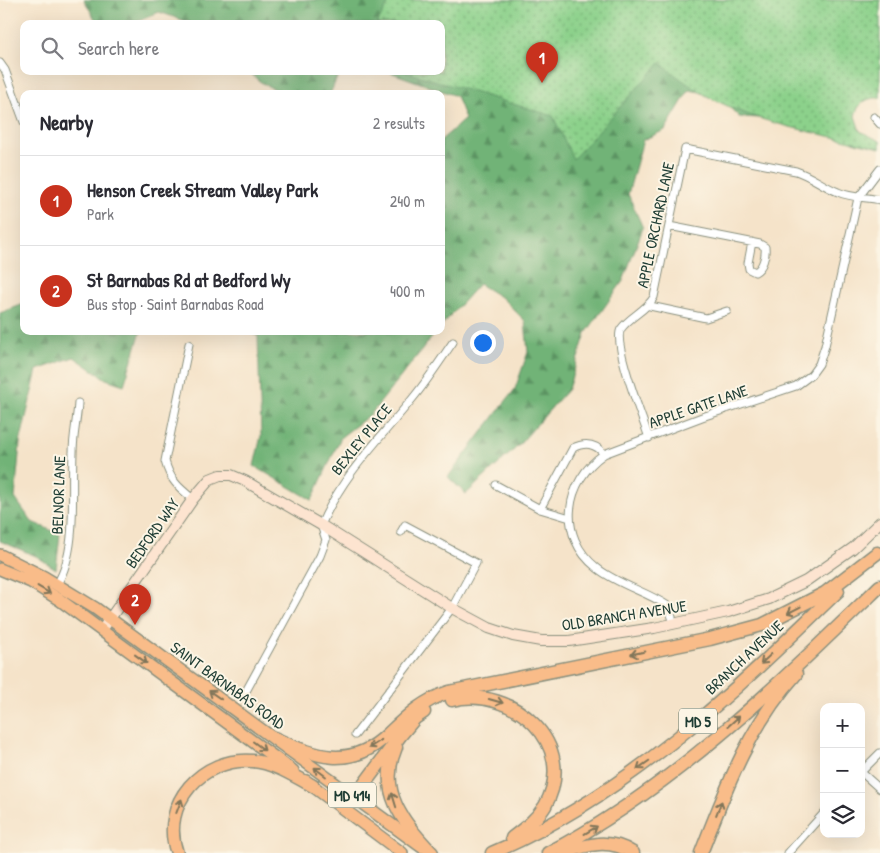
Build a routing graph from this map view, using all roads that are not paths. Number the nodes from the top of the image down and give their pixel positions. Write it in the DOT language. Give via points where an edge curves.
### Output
graph roads {
  1 [pos="0,63"];
  2 [pos="20,111"];
  3 [pos="874,117"];
  4 [pos="880,124"];
  5 [pos="880,169"];
  6 [pos="858,198"];
  7 [pos="880,200"];
  8 [pos="669,226"];
  9 [pos="752,242"];
  10 [pos="650,306"];
  11 [pos="727,311"];
  12 [pos="453,342"];
  13 [pos="189,344"];
  14 [pos="78,403"];
  15 [pos="649,438"];
  16 [pos="604,454"];
  17 [pos="210,479"];
  18 [pos="496,485"];
  19 [pos="193,500"];
  20 [pos="540,509"];
  21 [pos="570,518"];
  22 [pos="880,522"];
  23 [pos="321,525"];
  24 [pos="401,532"];
  25 [pos="879,551"];
  26 [pos="0,555"];
  27 [pos="0,569"];
  28 [pos="57,584"];
  29 [pos="880,586"];
  30 [pos="859,606"];
  31 [pos="452,608"];
  32 [pos="110,619"];
  33 [pos="674,623"];
  34 [pos="102,630"];
  35 [pos="245,693"];
  36 [pos="406,729"];
  37 [pos="356,735"];
  38 [pos="274,738"];
  39 [pos="880,753"];
  40 [pos="865,768"];
  41 [pos="865,776"];
  42 [pos="313,786"];
  43 [pos="880,789"];
  44 [pos="351,794"];
  45 [pos="332,800"];
  46 [pos="820,817"];
  47 [pos="177,853"];
  48 [pos="402,853"];
  49 [pos="431,853"];
  50 [pos="491,853"];
  51 [pos="548,853"];
  52 [pos="564,853"];
  53 [pos="633,853"];
  54 [pos="701,853"];
  55 [pos="788,853"];
  1 -- 2 [label="street"];
  3 -- 4 [label="street"];
  5 -- 6 [label="street, APPLE GATE LANE"];
  6 -- 7 [label="street"];
  6 -- 8 [label="street, APPLE ORCHARD LANE" via="837,192 796,171 685,149"];
  6 -- 15 [label="street, APPLE GATE LANE" via="825,346 819,364 810,375 796,386"];
  8 -- 9 [label="street"];
  8 -- 10 [label="street, APPLE ORCHARD LANE" via="658,286"];
  10 -- 11 [label="street" via="706,318"];
  10 -- 15 [label="street, APPLE ORCHARD LANE" via="628,321 618,336"];
  12 -- 23 [label="street, BEXLEY PLACE" via="414,396 346,476"];
  13 -- 19 [label="street" via="165,461 168,476"];
  14 -- 28 [label="street, BELNOR LANE" via="70,546 66,570"];
  15 -- 16 [label="street, APPLE GATE LANE"];
  16 -- 20 [label="street" via="596,446 588,444 573,448"];
  16 -- 21 [label="street, APPLE GATE LANE" via="578,480"];
  17 -- 19 [label="street, BEDFORD WAY"];
  17 -- 23 [label="street, OLD BRANCH AVENUE" via="231,475"];
  18 -- 20 [label="street"];
  19 -- 32 [label="street, BEDFORD WAY"];
  20 -- 21 [label="street"];
  21 -- 33 [label="street, APPLE GATE LANE" via="574,534 589,561 617,581 668,606"];
  22 -- 33 [label="street, OLD BRANCH AVENUE" via="853,548 806,581 769,599 728,612"];
  23 -- 31 [label="street, OLD BRANCH AVENUE"];
  23 -- 35 [label="street" via="326,540 320,556"];
  24 -- 31 [label="street" via="405,525 476,563"];
  25 -- 38 [label="highway, one-way" via="825,593 762,625 700,641 449,692 415,708 375,745 353,755 340,758 308,754"];
  25 -- 50 [label="highway, BRANCH AVENUE / MD 5, one-way" via="679,738 563,819"];
  26 -- 28 [label="main road, SAINT BARNABAS ROAD / MD 414"];
  27 -- 34 [label="main road, SAINT BARNABAS ROAD / MD 414, one-way" via="45,590"];
  28 -- 32 [label="main road, SAINT BARNABAS ROAD / MD 414"];
  29 -- 30 [label="highway, MD 5"];
  51 -- 30 [label="highway, MD 5, one-way" via="614,815 686,764"];
  54 -- 30 [label="highway, one-way" via="748,740 787,684"];
  31 -- 33 [label="street, OLD BRANCH AVENUE" via="489,628 541,641 569,641"];
  31 -- 37 [label="street"];
  32 -- 34 [label="street, BEDFORD WAY"];
  38 -- 32 [label="main road, SAINT BARNABAS ROAD / MD 414, one-way"];
  34 -- 42 [label="main road, SAINT BARNABAS ROAD / MD 414, one-way"];
  36 -- 44 [label="highway" via="362,787"];
  49 -- 36 [label="highway, one-way" via="404,822 392,794 392,757"];
  36 -- 50 [label="highway, one-way" via="429,709 463,697 482,698 517,709 543,733 554,768 545,805 524,829"];
  44 -- 38 [label="main road, SAINT BARNABAS ROAD / MD 414, one-way"];
  39 -- 40 [label="street"];
  41 -- 43 [label="street"];
  42 -- 45 [label="main road, SAINT BARNABAS ROAD / MD 414"];
  47 -- 42 [label="highway, one-way" via="173,838 176,810 189,786 209,770 226,763 252,761 272,765"];
  44 -- 45 [label="highway"];
  44 -- 49 [label="main road, SAINT BARNABAS ROAD / MD 414"];
  45 -- 48 [label="main road, SAINT BARNABAS ROAD / MD 414"];
  46 -- 55 [label="street"];
  52 -- 53 [label="highway" via="599,842"];
}
